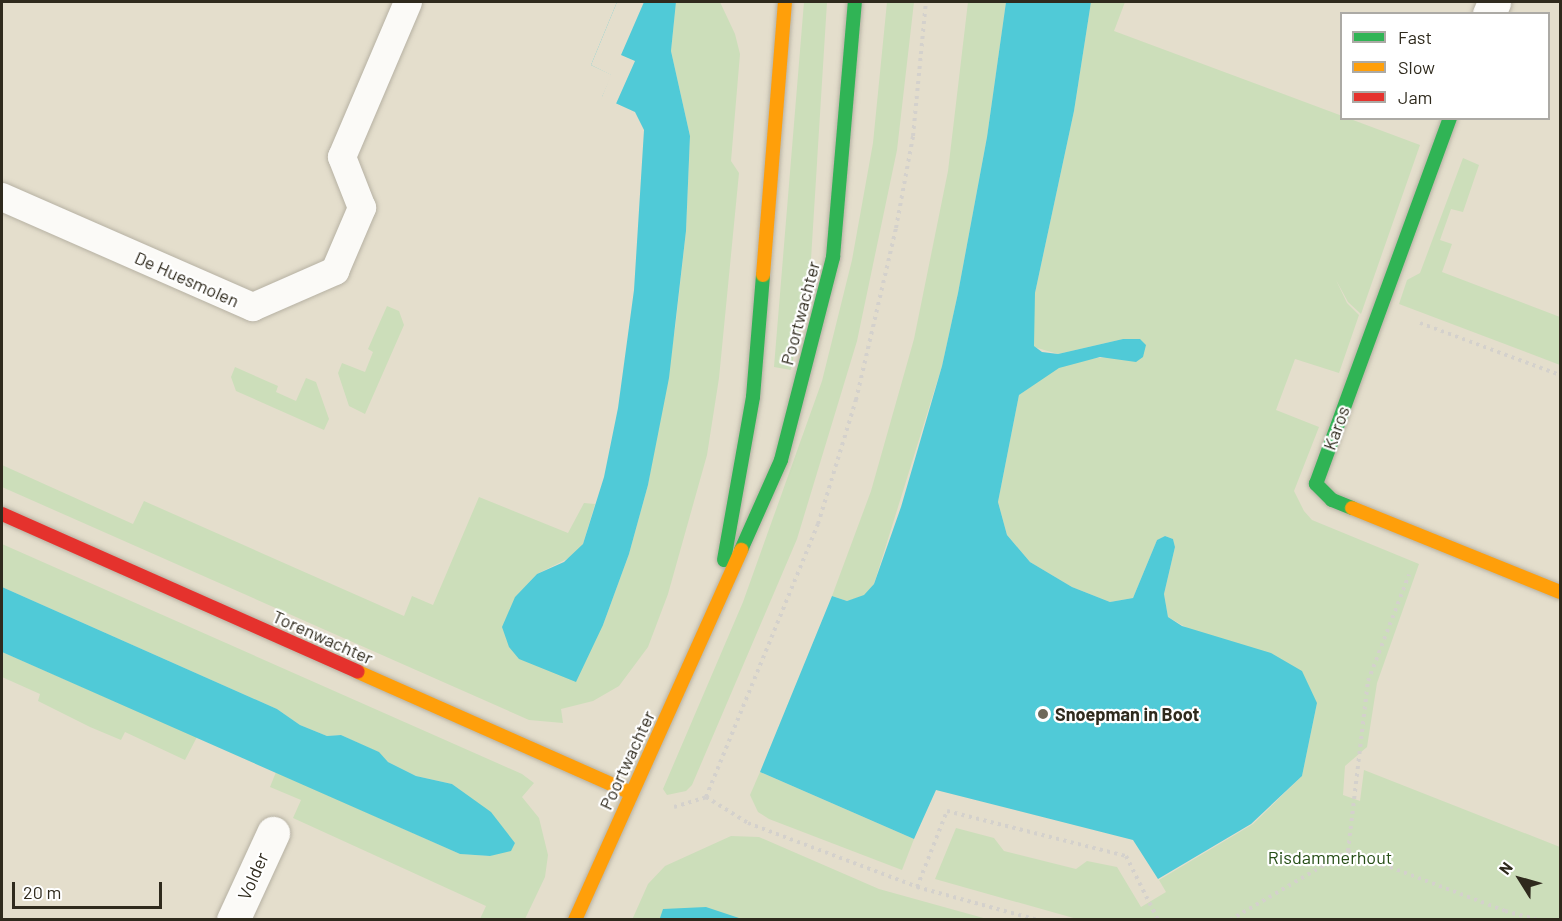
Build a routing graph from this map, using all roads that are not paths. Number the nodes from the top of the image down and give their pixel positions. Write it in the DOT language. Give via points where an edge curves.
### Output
graph roads {
  1 [pos="408,2"];
  2 [pos="785,2"];
  3 [pos="855,2"];
  4 [pos="1449,120"];
  5 [pos="2,197"];
  6 [pos="2,514"];
  7 [pos="1560,592"];
  8 [pos="713,617"];
  9 [pos="631,793"];
  10 [pos="273,833"];
  11 [pos="234,920"];
  12 [pos="575,920"];
  1 -- 5 [label="lane, De Huesmolen" via="342,157 362,208 335,271 253,307"];
  2 -- 8 [label="street, Poortwachter" via="753,397"];
  3 -- 8 [label="street, Poortwachter" via="833,257 781,460"];
  4 -- 7 [label="street, Karos" via="1316,484 1332,500"];
  6 -- 9 [label="street, Torenwachter"];
  8 -- 9 [label="street, Poortwachter"];
  9 -- 12 [label="street, Poortwachter"];
  10 -- 11 [label="street, Volder"];
}
